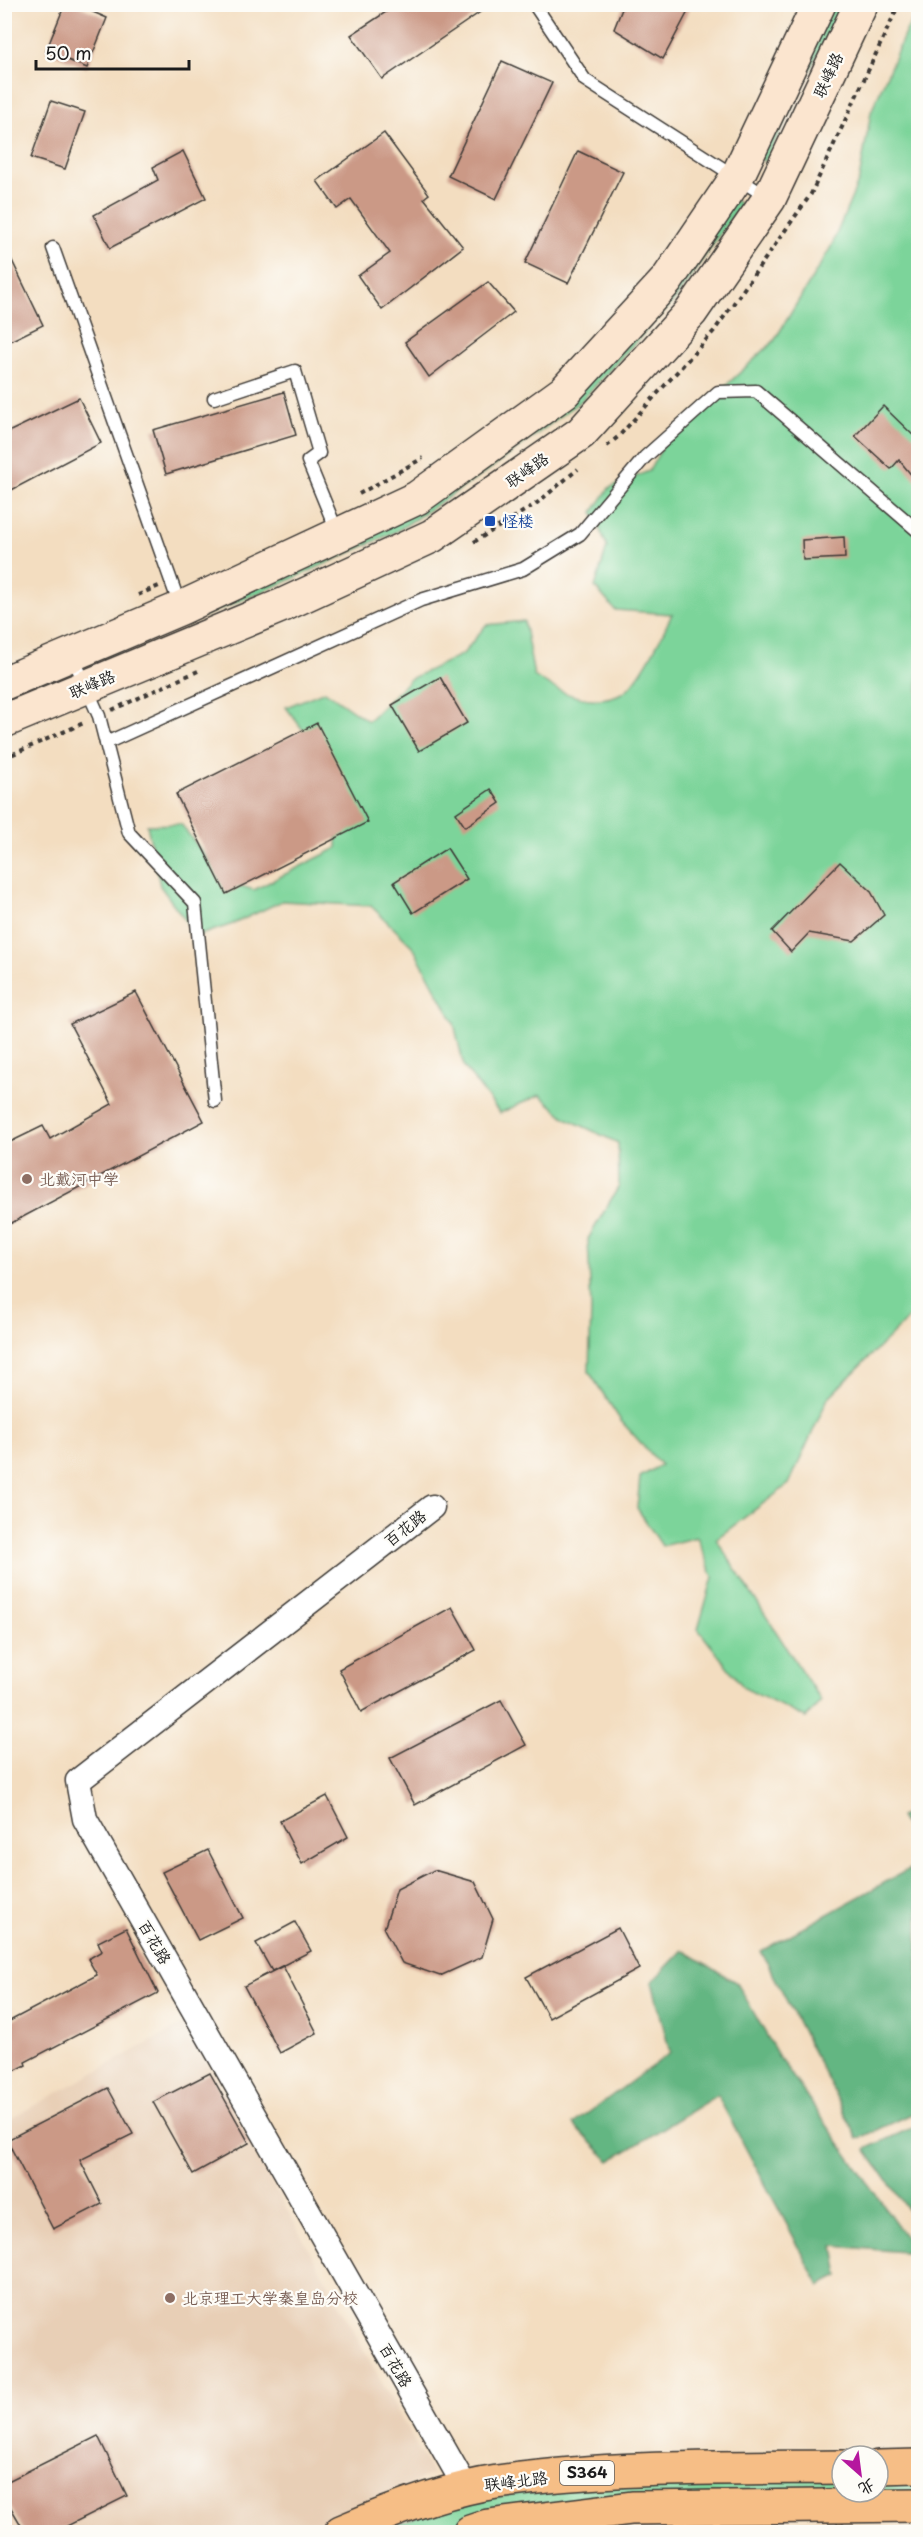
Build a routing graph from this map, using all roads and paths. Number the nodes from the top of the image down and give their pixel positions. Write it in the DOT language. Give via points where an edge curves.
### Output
graph roads {
  1 [pos="534,4"];
  2 [pos="819,4"];
  3 [pos="861,4"];
  4 [pos="737,177"];
  5 [pos="769,199"];
  6 [pos="52,248"];
  7 [pos="214,398"];
  8 [pos="426,457"];
  9 [pos="333,523"];
  10 [pos="918,531"];
  11 [pos="176,595"];
  12 [pos="130,599"];
  13 [pos="72,653"];
  14 [pos="4,683"];
  15 [pos="86,686"];
  16 [pos="4,721"];
  17 [pos="106,743"];
  18 [pos="215,1101"];
  19 [pos="432,1507"];
  20 [pos="890,2466"];
  21 [pos="918,2466"];
  22 [pos="830,2467"];
  23 [pos="466,2488"];
  24 [pos="918,2505"];
  25 [pos="341,2532"];
  26 [pos="470,2532"];
  1 -- 4 [label="lane" via="585,80"];
  2 -- 4 [label="main road"];
  3 -- 5 [label="main road, 联峰路"];
  4 -- 5 [label="lane"];
  4 -- 9 [label="main road" via="667,280 564,392 417,498"];
  5 -- 15 [label="main road, 联峰路" via="691,312 581,433 432,536 283,605"];
  6 -- 11 [label="lane"];
  7 -- 9 [label="lane" via="295,370 319,453 308,461"];
  8 -- 9 [label="path"];
  9 -- 11 [label="main road"];
  10 -- 17 [label="lane" via="756,391 718,392 645,457 580,534 523,568 421,600"];
  11 -- 12 [label="path"];
  11 -- 13 [label="main road"];
  13 -- 14 [label="main road"];
  13 -- 15 [label="lane"];
  15 -- 16 [label="main road, 联峰路"];
  15 -- 17 [label="lane"];
  17 -- 18 [label="lane" via="129,833 195,903"];
  19 -- 23 [label="street, 百花路" via="78,1781 85,1819"];
  20 -- 21 [label="main road"];
  22 -- 23 [label="main road, 联峰北路 / S364" via="597,2472"];
  23 -- 25 [label="main road, 联峰北路 / S364"];
  24 -- 26 [label="main road, S364" via="632,2508 488,2526"];
}
